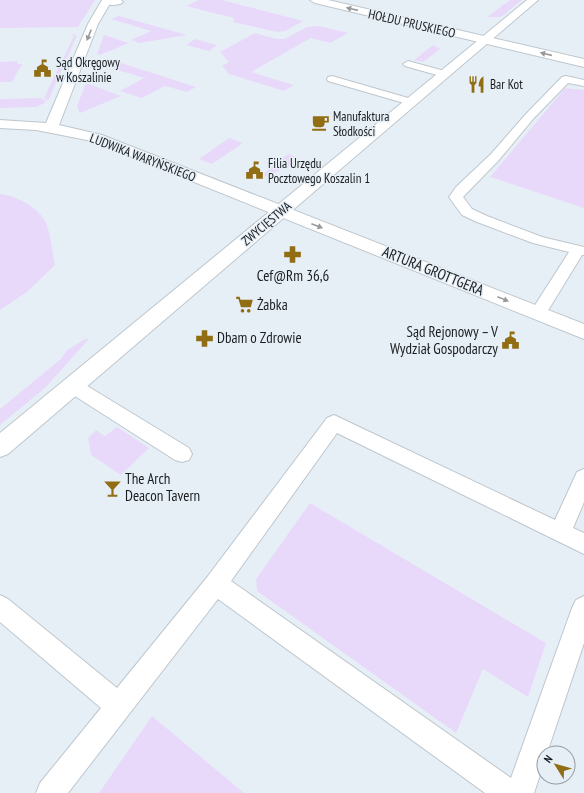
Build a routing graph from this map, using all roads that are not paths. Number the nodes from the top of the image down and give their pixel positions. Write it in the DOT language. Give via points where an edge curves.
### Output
graph roads {
  1 [pos="315,0"];
  2 [pos="533,0"];
  3 [pos="110,1"];
  4 [pos="485,40"];
  5 [pos="584,62"];
  6 [pos="408,64"];
  7 [pos="444,74"];
  8 [pos="332,79"];
  9 [pos="584,83"];
  10 [pos="411,102"];
  11 [pos="0,124"];
  12 [pos="51,128"];
  13 [pos="281,211"];
  14 [pos="581,250"];
  15 [pos="538,313"];
  16 [pos="584,332"];
  17 [pos="73,386"];
  18 [pos="0,447"];
  19 [pos="182,454"];
  20 [pos="584,478"];
  21 [pos="560,533"];
  22 [pos="584,544"];
  23 [pos="216,584"];
  24 [pos="0,606"];
  25 [pos="584,608"];
  26 [pos="118,706"];
  27 [pos="50,793"];
  28 [pos="508,793"];
  29 [pos="520,793"];
  4 -- 1 [label="street, HOŁDU PRUSKIEGO, one-way"];
  2 -- 4 [label="street, ZWYCIĘSTWA"];
  3 -- 12 [label="street, one-way" via="93,24"];
  5 -- 4 [label="street, HOŁDU PRUSKIEGO, one-way"];
  4 -- 7 [label="street, ZWYCIĘSTWA"];
  6 -- 7 [label="lane"];
  7 -- 10 [label="street, ZWYCIĘSTWA"];
  8 -- 10 [label="lane"];
  9 -- 14 [label="lane" via="566,79 456,197 467,212 482,219 538,240"];
  10 -- 13 [label="street, ZWYCIĘSTWA"];
  11 -- 12 [label="street, LUDWIKA WARYŃSKIEGO" via="22,123"];
  12 -- 13 [label="street, LUDWIKA WARYŃSKIEGO" via="97,138"];
  13 -- 15 [label="street, ARTURA GROTTGERA, one-way"];
  13 -- 17 [label="street, ZWYCIĘSTWA"];
  14 -- 15 [label="lane"];
  15 -- 16 [label="street, ARTURA GROTTGERA"];
  17 -- 18 [label="street, ZWYCIĘSTWA"];
  17 -- 19 [label="lane"];
  20 -- 21 [label="lane"];
  21 -- 22 [label="lane"];
  21 -- 23 [label="lane" via="334,423"];
  23 -- 26 [label="lane"];
  23 -- 28 [label="lane"];
  24 -- 26 [label="lane"];
  25 -- 29 [label="lane"];
  26 -- 27 [label="lane"];
}
